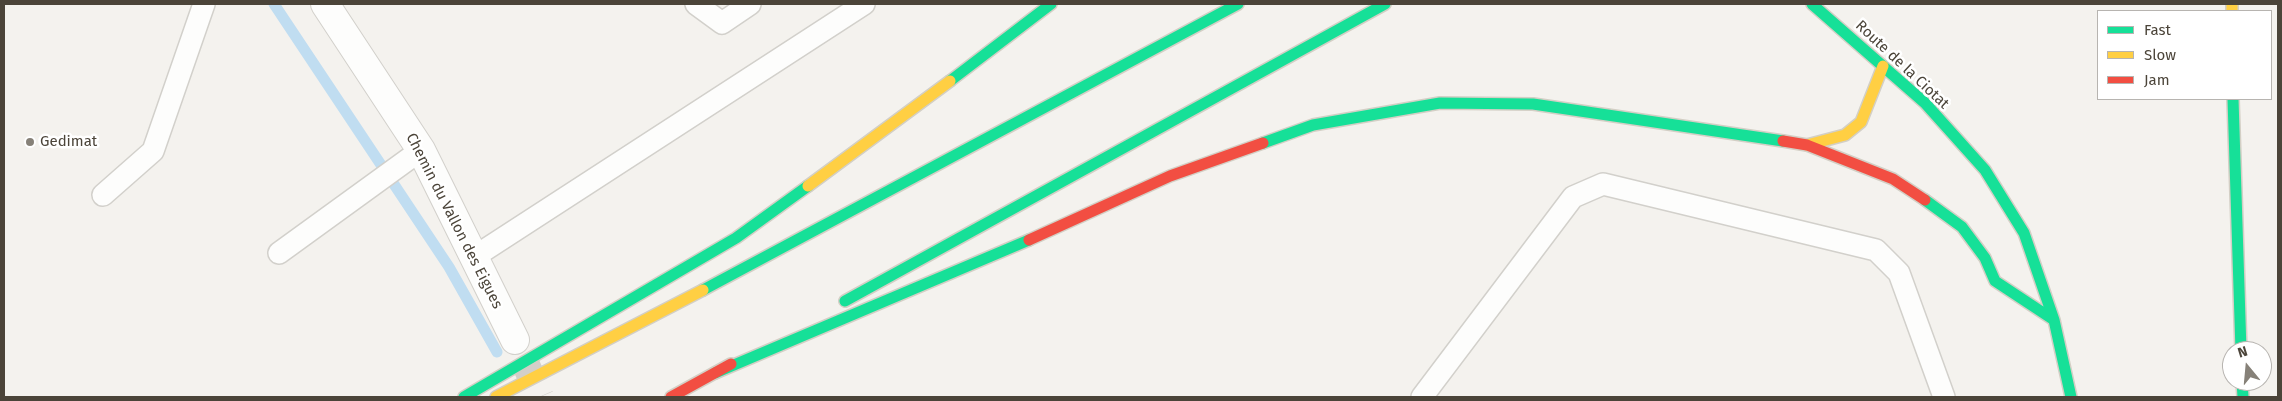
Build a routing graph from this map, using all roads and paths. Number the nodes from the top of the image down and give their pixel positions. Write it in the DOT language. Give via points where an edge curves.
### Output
graph roads {
  1 [pos="204,4"];
  2 [pos="325,4"];
  3 [pos="696,4"];
  4 [pos="750,4"];
  5 [pos="864,4"];
  6 [pos="1052,4"];
  7 [pos="1238,4"];
  8 [pos="1385,4"];
  9 [pos="1812,4"];
  10 [pos="1883,66"];
  11 [pos="2233,100"];
  12 [pos="1807,145"];
  13 [pos="421,150"];
  14 [pos="103,195"];
  15 [pos="279,253"];
  16 [pos="474,257"];
  17 [pos="836,306"];
  18 [pos="819,316"];
  19 [pos="2054,320"];
  20 [pos="515,340"];
  21 [pos="2241,341"];
  22 [pos="715,373"];
  23 [pos="464,397"];
  24 [pos="496,397"];
  25 [pos="671,397"];
  26 [pos="1422,397"];
  27 [pos="1944,397"];
  28 [pos="2072,397"];
  1 -- 14 [label="lane" via="153,151"];
  2 -- 13 [label="street, Chemin du Vallon des Eigues"];
  3 -- 4 [label="lane" via="722,23"];
  5 -- 16 [label="lane"];
  6 -- 23 [label="main road" via="736,238"];
  7 -- 24 [label="main road" via="815,232"];
  8 -- 17 [label="main road"];
  9 -- 10 [label="main road, Route de la Ciotat"];
  10 -- 12 [label="main road" via="1861,122 1845,135"];
  10 -- 19 [label="main road, Route de la Ciotat" via="1925,103 1985,170 2024,233"];
  11 -- 21 [label="main road"];
  12 -- 19 [label="main road" via="1893,179 1928,202 1962,227 1985,258 1995,281"];
  12 -- 22 [label="main road" via="1533,104 1440,102 1313,125 1170,176 1034,238"];
  13 -- 15 [label="lane"];
  13 -- 16 [label="street, Chemin du Vallon des Eigues"];
  16 -- 20 [label="street, Chemin du Vallon des Eigues"];
  18 -- 22 [label="main road"];
  19 -- 28 [label="main road, Route de la Ciotat"];
  22 -- 25 [label="main road"];
  26 -- 27 [label="lane" via="1573,197 1603,184 1876,250 1899,273"];
}
